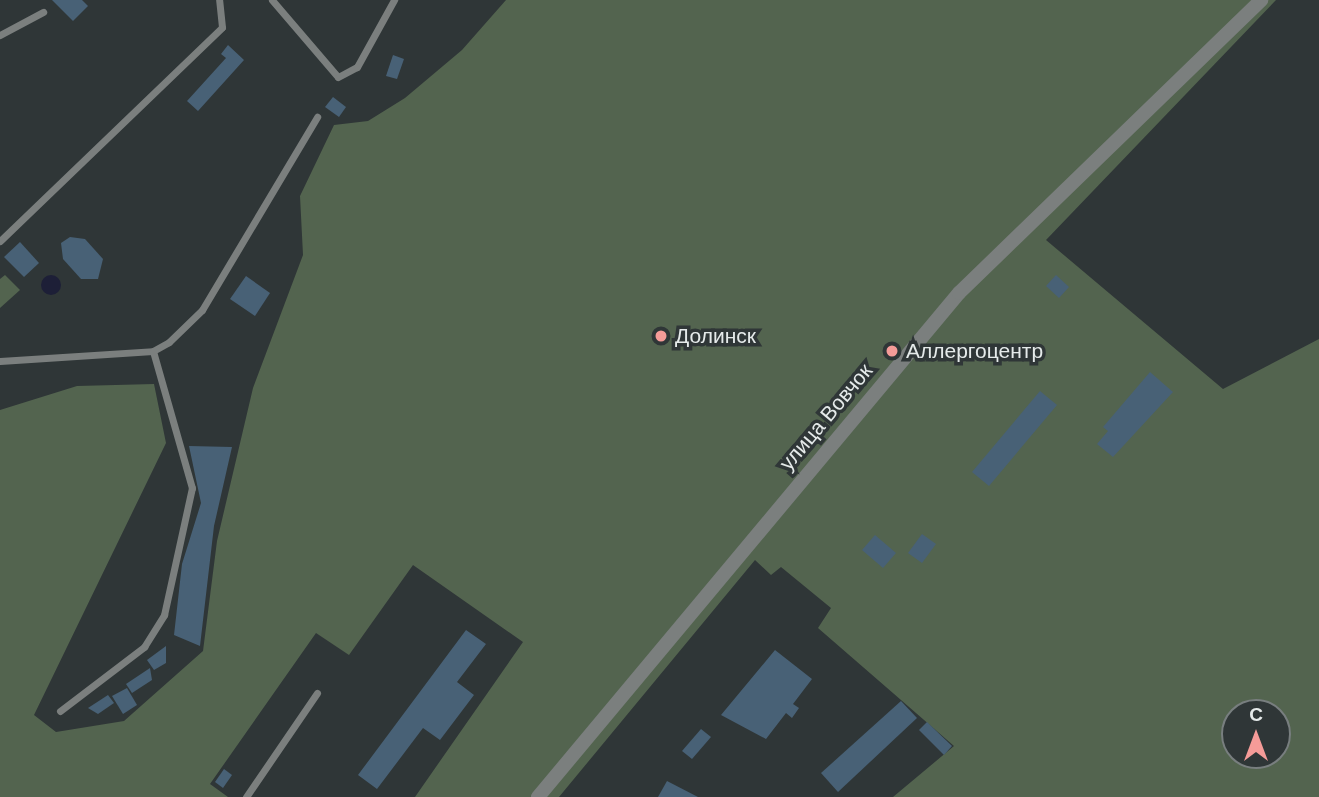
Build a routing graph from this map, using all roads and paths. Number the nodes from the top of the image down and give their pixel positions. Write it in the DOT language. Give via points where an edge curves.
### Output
graph roads {
  1 [pos="219,0"];
  2 [pos="272,0"];
  3 [pos="394,0"];
  4 [pos="1261,0"];
  5 [pos="43,12"];
  6 [pos="1,33"];
  7 [pos="317,117"];
  8 [pos="0,242"];
  9 [pos="153,351"];
  10 [pos="0,361"];
  11 [pos="317,693"];
  12 [pos="60,711"];
  13 [pos="246,797"];
  14 [pos="538,797"];
  1 -- 8 [label="lane" via="222,27"];
  2 -- 3 [label="lane" via="338,77 357,67"];
  4 -- 14 [label="street, улица Вовчок" via="959,293"];
  5 -- 6 [label="lane"];
  7 -- 9 [label="lane" via="202,310"];
  9 -- 10 [label="lane"];
  9 -- 12 [label="lane" via="192,488 164,615 144,647"];
  11 -- 13 [label="lane"];
}
